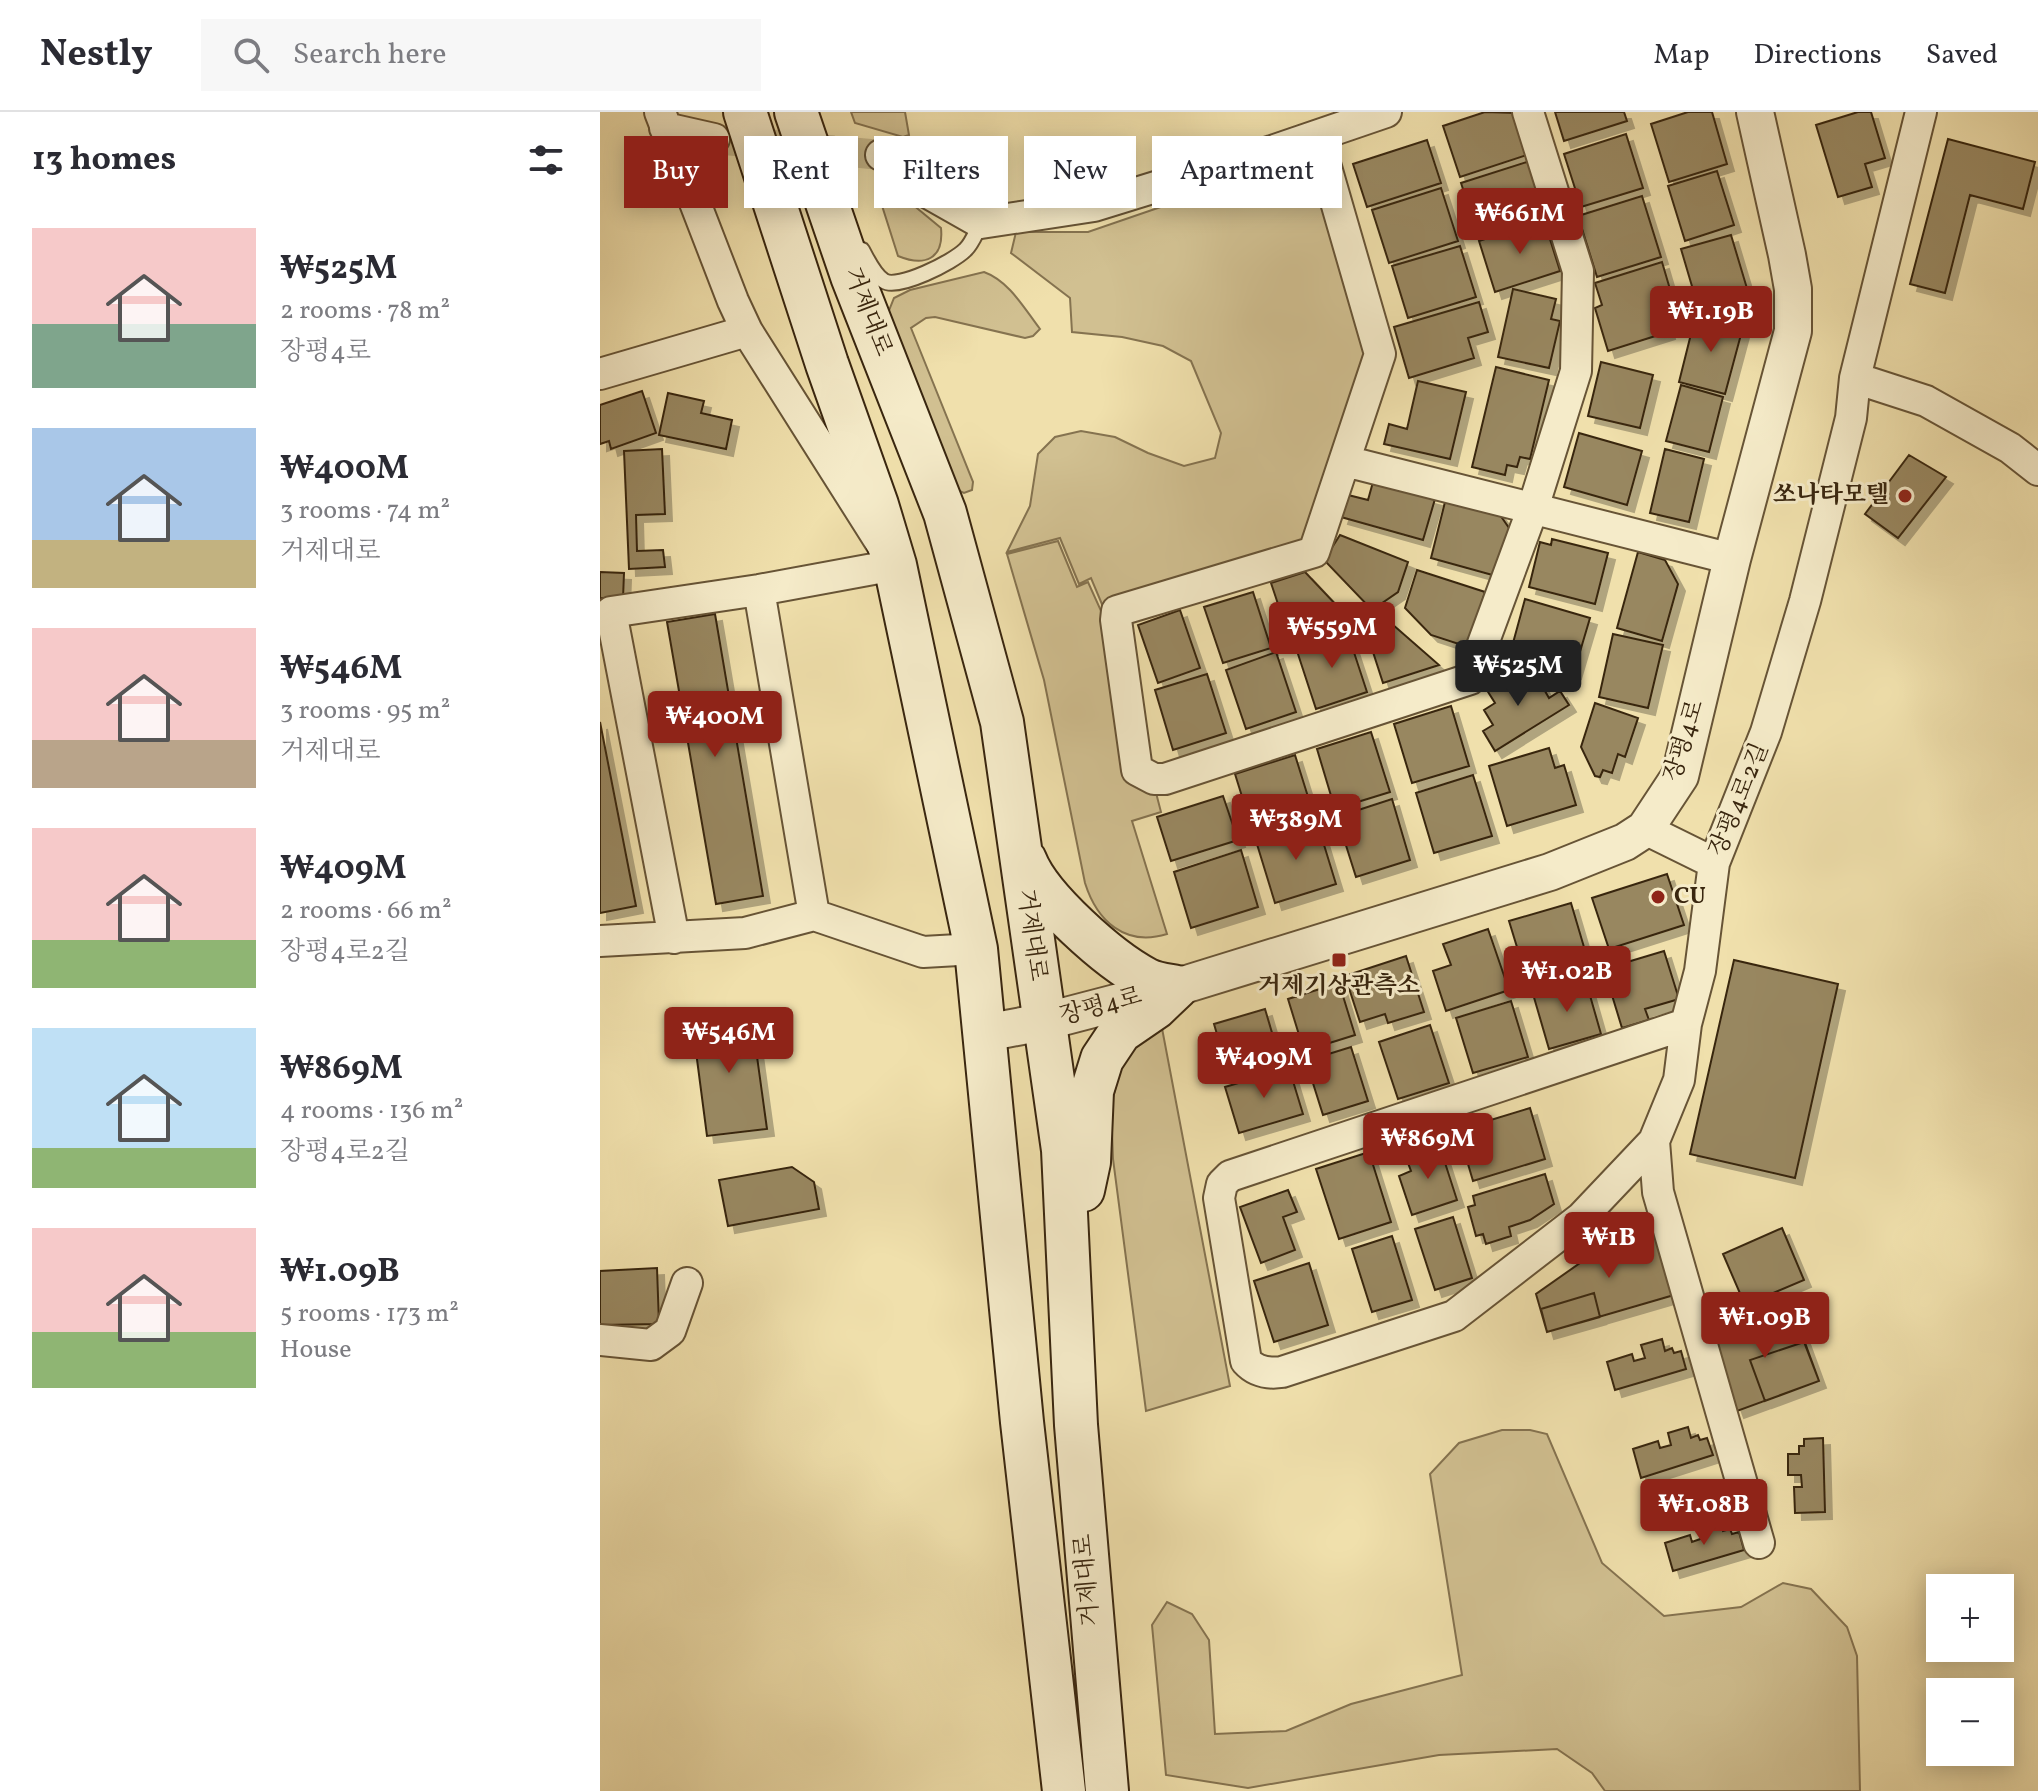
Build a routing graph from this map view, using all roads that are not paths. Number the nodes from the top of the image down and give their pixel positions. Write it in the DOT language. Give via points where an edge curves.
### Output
graph roads {
  1 [pos="745,112"];
  2 [pos="796,112"];
  3 [pos="1386,112"];
  4 [pos="1528,112"];
  5 [pos="1755,112"];
  6 [pos="1921,112"];
  7 [pos="663,120"];
  8 [pos="706,136"];
  9 [pos="804,136"];
  10 [pos="1317,136"];
  11 [pos="1152,188"];
  12 [pos="829,208"];
  13 [pos="837,208"];
  14 [pos="955,208"];
  15 [pos="1338,208"];
  16 [pos="981,223"];
  17 [pos="747,331"];
  18 [pos="600,374"];
  19 [pos="1855,378"];
  20 [pos="1345,461"];
  21 [pos="2038,470"];
  22 [pos="1533,508"];
  23 [pos="1732,559"];
  24 [pos="895,565"];
  25 [pos="759,590"];
  26 [pos="1645,829"];
  27 [pos="1018,841"];
  28 [pos="1714,863"];
  29 [pos="814,915"];
  30 [pos="674,938"];
  31 [pos="600,941"];
  32 [pos="976,949"];
  33 [pos="1177,987"];
  34 [pos="1043,1022"];
  35 [pos="1686,1024"];
  36 [pos="985,1033"];
  37 [pos="1654,1141"];
  38 [pos="1067,1236"];
  39 [pos="687,1283"];
  40 [pos="600,1340"];
  41 [pos="1759,1543"];
  42 [pos="1064,1791"];
  43 [pos="1107,1791"];
  1 -- 24 [label="main road, 거제대로"];
  2 -- 9 [label="main road, 거제대로"];
  3 -- 10 [label="street"];
  4 -- 22 [label="street" via="1578,271 1576,371"];
  5 -- 23 [label="street, 장평4로" via="1793,289 1793,331"];
  6 -- 19 [label="street, 장평4로2길"];
  7 -- 8 [label="street"];
  7 -- 17 [label="street"];
  11 -- 16 [label="street" via="1094,206"];
  12 -- 27 [label="main road, 거제대로" via="945,513 1002,722"];
  13 -- 16 [label="lane" via="868,261 886,282 895,283 940,268 966,249"];
  14 -- 16 [label="street"];
  15 -- 20 [label="street" via="1380,354"];
  17 -- 18 [label="street"];
  17 -- 24 [label="street"];
  19 -- 21 [label="street" via="1926,401 2010,448"];
  19 -- 28 [label="street, 장평4로2길" via="1851,418 1805,601 1766,732"];
  20 -- 22 [label="street"];
  20 -- 22 [label="street" via="1314,552 1117,611 1140,773 1165,779 1470,679"];
  22 -- 23 [label="street"];
  23 -- 26 [label="street, 장평4로" via="1680,776"];
  24 -- 25 [label="street"];
  24 -- 32 [label="main road, 거제대로"];
  25 -- 29 [label="street"];
  25 -- 30 [label="street" via="611,612"];
  26 -- 28 [label="street"];
  26 -- 33 [label="street, 장평4로" via="1550,872"];
  27 -- 33 [label="main road" via="1030,872 1056,906 1148,980"];
  27 -- 34 [label="main road, 거제대로"];
  28 -- 35 [label="street, 장평4로2길" via="1700,971"];
  29 -- 30 [label="street" via="745,933"];
  29 -- 32 [label="street" via="923,952"];
  30 -- 31 [label="street"];
  32 -- 36 [label="main road, 거제대로"];
  33 -- 34 [label="street, 장평4로"];
  33 -- 38 [label="main road" via="1120,1032 1102,1059 1092,1091 1089,1162 1079,1216"];
  34 -- 36 [label="street, 장평4로"];
  34 -- 38 [label="main road, 거제대로" via="1063,1150"];
  35 -- 37 [label="street, 장평4로2길" via="1679,1080"];
  35 -- 37 [label="street" via="1230,1176 1219,1198 1246,1361 1271,1373 1454,1316 1581,1218"];
  36 -- 42 [label="main road, 거제대로"];
  37 -- 41 [label="street" via="1658,1192"];
  38 -- 43 [label="main road, 거제대로" via="1076,1425"];
  39 -- 40 [label="street" via="670,1331 651,1345"];
}
